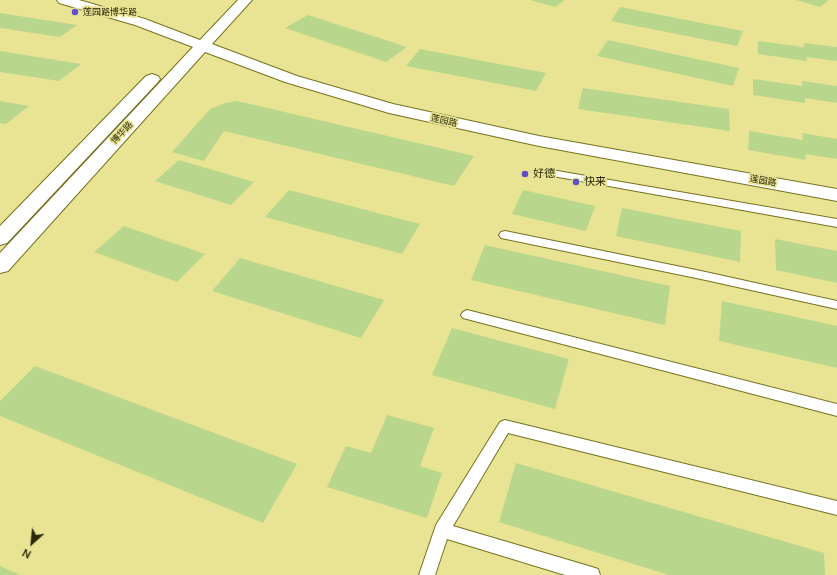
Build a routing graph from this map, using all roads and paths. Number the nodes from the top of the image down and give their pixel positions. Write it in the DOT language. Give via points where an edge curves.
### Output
graph roads {
  1 [pos="64,0"];
  2 [pos="228,0"];
  3 [pos="245,0"];
  4 [pos="211,17"];
  5 [pos="198,38"];
  6 [pos="540,171"];
  7 [pos="837,195"];
  8 [pos="837,223"];
  9 [pos="506,235"];
  10 [pos="0,238"];
  11 [pos="0,266"];
  12 [pos="837,305"];
  13 [pos="467,315"];
  14 [pos="837,410"];
  15 [pos="837,508"];
  16 [pos="442,530"];
  17 [pos="427,575"];
  18 [pos="592,575"];
  1 -- 5 [label="street, 莲园路"];
  2 -- 4 [label="street"];
  3 -- 5 [label="street, 博华路"];
  5 -- 7 [label="street, 莲园路" via="245,62 382,106 539,141"];
  5 -- 10 [label="street, 博华路"];
  5 -- 11 [label="street, 博华路"];
  6 -- 8 [label="lane"];
  9 -- 12 [label="lane" via="701,274"];
  13 -- 14 [label="lane"];
  15 -- 16 [label="lane" via="505,426"];
  16 -- 17 [label="lane"];
  16 -- 18 [label="lane"];
}
